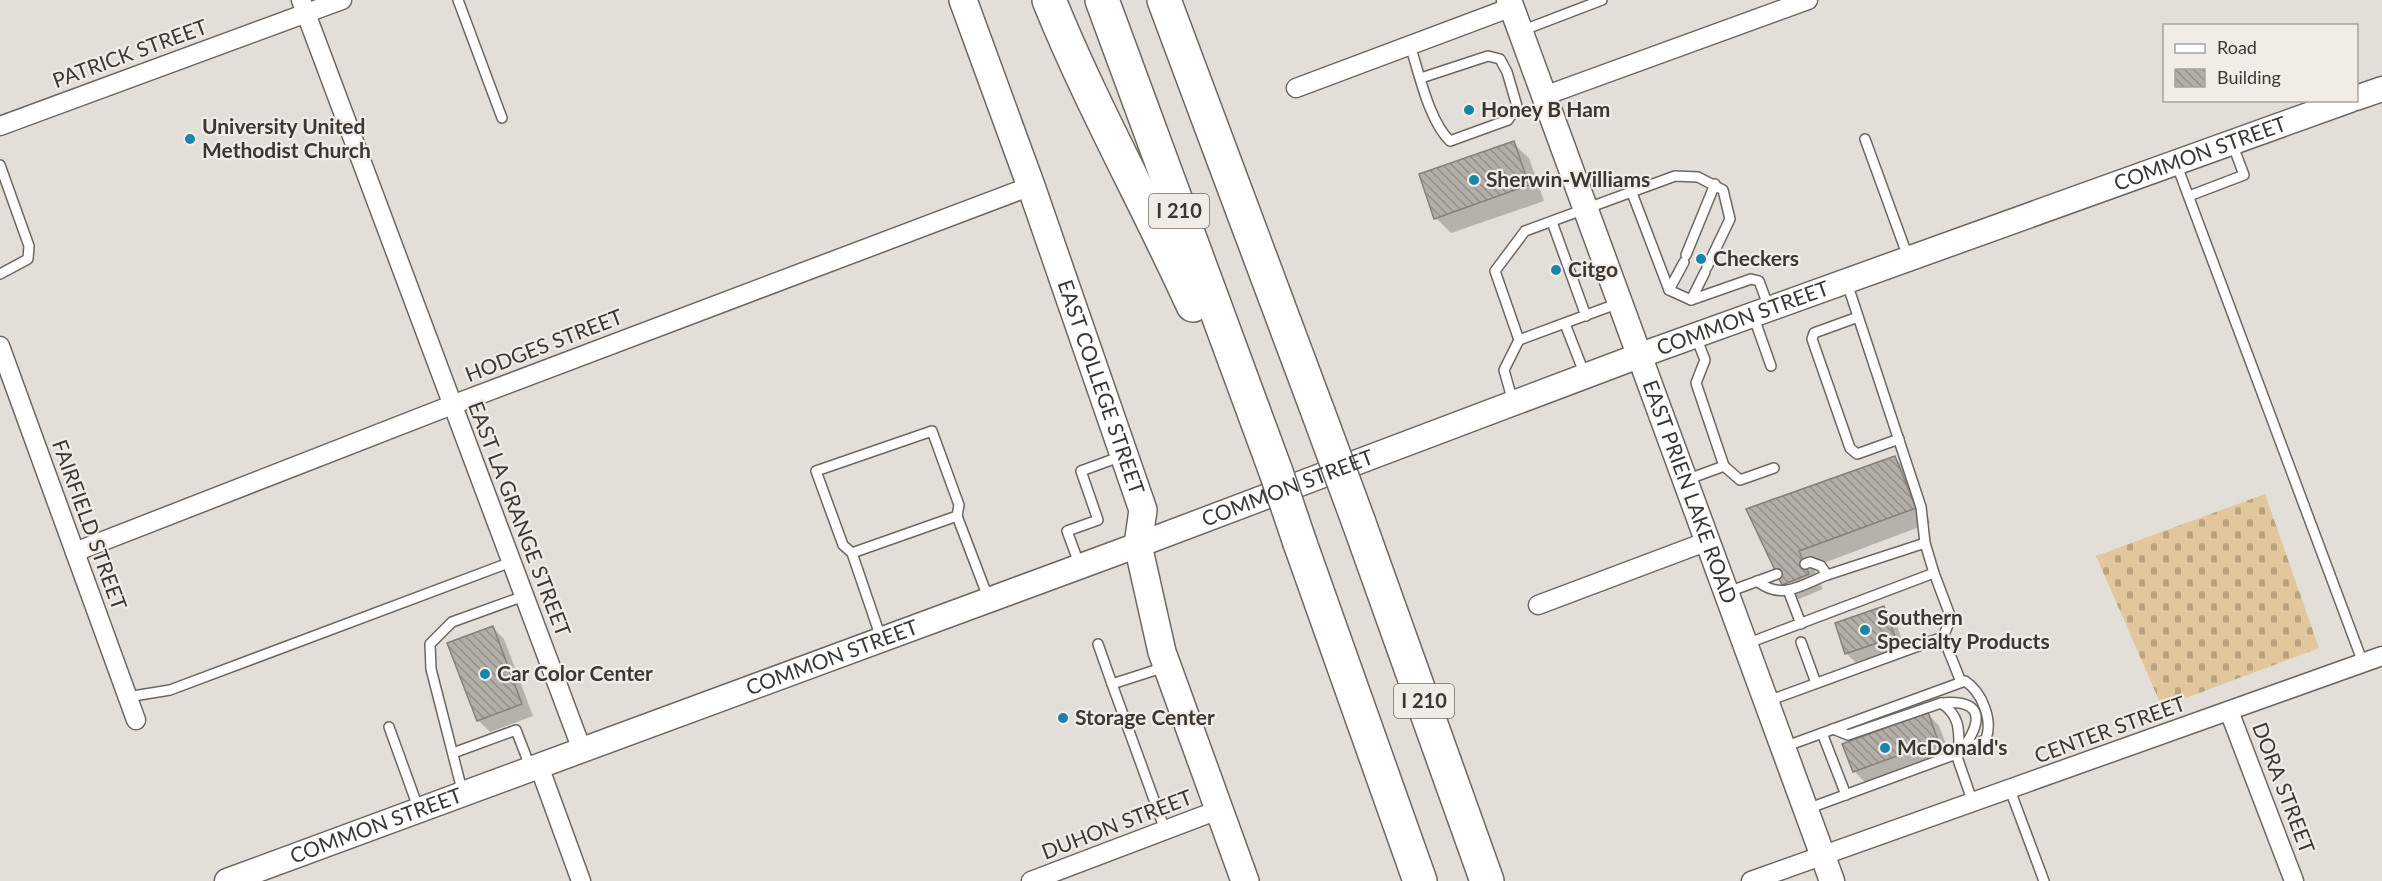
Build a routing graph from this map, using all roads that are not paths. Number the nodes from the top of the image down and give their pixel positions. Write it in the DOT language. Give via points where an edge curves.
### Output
graph roads {
  1 [pos="342,0"];
  2 [pos="458,0"];
  3 [pos="963,0"];
  4 [pos="1049,0"];
  5 [pos="1102,0"];
  6 [pos="1164,0"];
  7 [pos="1181,0"];
  8 [pos="1602,0"];
  9 [pos="1808,0"];
  10 [pos="1511,4"];
  11 [pos="304,7"];
  12 [pos="1521,31"];
  13 [pos="1410,45"];
  14 [pos="1519,68"];
  15 [pos="1421,78"];
  16 [pos="1296,88"];
  17 [pos="2382,89"];
  18 [pos="1544,96"];
  19 [pos="2358,97"];
  20 [pos="2345,102"];
  21 [pos="502,118"];
  22 [pos="0,126"];
  23 [pos="1864,139"];
  24 [pos="2232,143"];
  25 [pos="1222,157"];
  26 [pos="2176,163"];
  27 [pos="0,165"];
  28 [pos="1715,184"];
  29 [pos="1031,186"];
  30 [pos="1632,192"];
  31 [pos="2189,196"];
  32 [pos="1587,210"];
  33 [pos="1552,222"];
  34 [pos="1909,259"];
  35 [pos="0,274"];
  36 [pos="1846,282"];
  37 [pos="1669,290"];
  38 [pos="1691,300"];
  39 [pos="1621,303"];
  40 [pos="1761,313"];
  41 [pos="1586,316"];
  42 [pos="1858,316"];
  43 [pos="1565,324"];
  44 [pos="1696,336"];
  45 [pos="1519,340"];
  46 [pos="0,346"];
  47 [pos="1641,355"];
  48 [pos="1771,366"];
  49 [pos="1586,376"];
  50 [pos="1514,403"];
  51 [pos="452,405"];
  52 [pos="1259,427"];
  53 [pos="1899,439"];
  54 [pos="1124,456"];
  55 [pos="1724,466"];
  56 [pos="1774,468"];
  57 [pos="1686,480"];
  58 [pos="957,516"];
  59 [pos="1708,541"];
  60 [pos="1925,543"];
  61 [pos="1138,545"];
  62 [pos="75,552"];
  63 [pos="852,553"];
  64 [pos="511,562"];
  65 [pos="1805,564"];
  66 [pos="1080,566"];
  67 [pos="1934,573"];
  68 [pos="1777,574"];
  69 [pos="1827,575"];
  70 [pos="1757,581"];
  71 [pos="1788,590"];
  72 [pos="1727,592"];
  73 [pos="524,596"];
  74 [pos="989,600"];
  75 [pos="1539,605"];
  76 [pos="1801,624"];
  77 [pos="1943,637"];
  78 [pos="882,640"];
  79 [pos="1801,642"];
  80 [pos="1098,644"];
  81 [pos="1746,644"];
  82 [pos="2382,656"];
  83 [pos="2363,663"];
  84 [pos="1167,666"];
  85 [pos="1961,682"];
  86 [pos="1816,683"];
  87 [pos="1112,684"];
  88 [pos="127,697"];
  89 [pos="1767,702"];
  90 [pos="1941,703"];
  91 [pos="2229,711"];
  92 [pos="136,720"];
  93 [pos="389,727"];
  94 [pos="1833,729"];
  95 [pos="1822,733"];
  96 [pos="1784,747"];
  97 [pos="582,750"];
  98 [pos="453,753"];
  99 [pos="1958,754"];
  100 [pos="535,767"];
  101 [pos="2010,790"];
  102 [pos="463,794"];
  103 [pos="1846,795"];
  104 [pos="1973,803"];
  105 [pos="419,810"];
  106 [pos="1218,810"];
  107 [pos="1806,810"];
  108 [pos="1165,831"];
  109 [pos="1823,856"];
  110 [pos="227,881"];
  111 [pos="581,881"];
  112 [pos="1031,881"];
  113 [pos="1245,881"];
  114 [pos="1420,881"];
  115 [pos="1487,881"];
  116 [pos="1751,881"];
  117 [pos="1832,881"];
  118 [pos="2044,881"];
  119 [pos="2294,881"];
  1 -- 11 [label="street, PATRICK STREET"];
  2 -- 21 [label="lane"];
  3 -- 29 [label="main road, EAST COLLEGE STREET"];
  4 -- 52 [label="highway" via="1075,63 1152,214 1226,377"];
  5 -- 52 [label="highway, I 210"];
  6 -- 25 [label="highway, I 210"];
  7 -- 25 [label="highway"];
  8 -- 12 [label="lane"];
  9 -- 18 [label="street"];
  10 -- 12 [label="street, EAST PRIEN LAKE ROAD"];
  10 -- 13 [label="street"];
  11 -- 22 [label="street, PATRICK STREET"];
  11 -- 51 [label="street, EAST LA GRANGE STREET"];
  12 -- 14 [label="street, EAST PRIEN LAKE ROAD"];
  13 -- 15 [label="lane"];
  13 -- 16 [label="street"];
  14 -- 15 [label="lane" via="1488,56"];
  14 -- 15 [label="lane" via="1517,106 1508,120 1450,141 1440,131"];
  14 -- 18 [label="street, EAST PRIEN LAKE ROAD"];
  17 -- 19 [label="street"];
  18 -- 32 [label="street, EAST PRIEN LAKE ROAD"];
  20 -- 24 [label="street, COMMON STREET"];
  23 -- 34 [label="lane"];
  24 -- 26 [label="street, COMMON STREET"];
  24 -- 31 [label="lane" via="2244,175"];
  25 -- 115 [label="highway, I 210, bridge"];
  26 -- 31 [label="lane"];
  26 -- 34 [label="street, COMMON STREET"];
  27 -- 35 [label="lane" via="29,246 28,259"];
  28 -- 30 [label="lane" via="1698,177 1675,176"];
  28 -- 37 [label="lane"];
  28 -- 38 [label="lane" via="1723,190 1730,219"];
  29 -- 51 [label="street, HODGES STREET"];
  29 -- 54 [label="main road, EAST COLLEGE STREET"];
  30 -- 32 [label="lane"];
  30 -- 37 [label="lane"];
  31 -- 83 [label="lane"];
  32 -- 33 [label="lane"];
  32 -- 39 [label="street, EAST PRIEN LAKE ROAD"];
  33 -- 41 [label="lane"];
  33 -- 45 [label="lane" via="1525,231 1495,271"];
  34 -- 36 [label="street, COMMON STREET"];
  36 -- 40 [label="street, COMMON STREET"];
  36 -- 42 [label="lane"];
  37 -- 38 [label="lane"];
  38 -- 40 [label="lane" via="1751,279 1759,281"];
  39 -- 41 [label="lane"];
  39 -- 47 [label="street, EAST PRIEN LAKE ROAD"];
  40 -- 44 [label="street, COMMON STREET"];
  40 -- 48 [label="lane"];
  41 -- 43 [label="lane"];
  42 -- 53 [label="lane"];
  42 -- 53 [label="lane" via="1814,333 1812,339 1850,448 1857,454"];
  43 -- 45 [label="lane"];
  43 -- 49 [label="lane"];
  44 -- 47 [label="street, COMMON STREET"];
  44 -- 55 [label="lane" via="1705,360 1696,383"];
  45 -- 50 [label="lane" via="1504,370"];
  46 -- 62 [label="street, FAIRFIELD STREET"];
  47 -- 49 [label="street, COMMON STREET"];
  47 -- 57 [label="street, EAST PRIEN LAKE ROAD"];
  49 -- 50 [label="street, COMMON STREET"];
  50 -- 61 [label="street, COMMON STREET"];
  51 -- 62 [label="street, HODGES STREET"];
  51 -- 64 [label="street, EAST LA GRANGE STREET"];
  52 -- 114 [label="highway, I 210, bridge"];
  53 -- 60 [label="lane" via="1921,507"];
  54 -- 61 [label="main road, EAST COLLEGE STREET" via="1143,510"];
  54 -- 66 [label="lane" via="1081,471 1098,520 1067,531"];
  55 -- 56 [label="lane" via="1740,480"];
  55 -- 57 [label="lane"];
  57 -- 59 [label="street, EAST PRIEN LAKE ROAD"];
  58 -- 63 [label="lane"];
  58 -- 63 [label="lane" via="959,506 932,431 816,471 843,545"];
  58 -- 74 [label="lane"];
  59 -- 72 [label="street, EAST PRIEN LAKE ROAD"];
  59 -- 75 [label="street"];
  60 -- 67 [label="lane"];
  60 -- 69 [label="lane"];
  61 -- 66 [label="street, COMMON STREET"];
  61 -- 84 [label="main road, EAST COLLEGE STREET"];
  62 -- 88 [label="street, FAIRFIELD STREET"];
  63 -- 78 [label="lane"];
  64 -- 73 [label="street, EAST LA GRANGE STREET"];
  64 -- 88 [label="lane" via="170,690"];
  65 -- 69 [label="lane" via="1821,566"];
  66 -- 74 [label="street, COMMON STREET"];
  67 -- 76 [label="lane"];
  67 -- 77 [label="lane" via="1951,618"];
  68 -- 70 [label="lane"];
  69 -- 71 [label="lane"];
  70 -- 71 [label="lane" via="1769,591"];
  70 -- 72 [label="lane"];
  71 -- 76 [label="lane"];
  72 -- 81 [label="street, EAST PRIEN LAKE ROAD"];
  73 -- 97 [label="street, EAST LA GRANGE STREET"];
  73 -- 98 [label="lane" via="452,622 430,644 431,669"];
  74 -- 78 [label="street, COMMON STREET"];
  76 -- 81 [label="lane"];
  77 -- 85 [label="lane"];
  77 -- 86 [label="lane"];
  78 -- 97 [label="street, COMMON STREET"];
  79 -- 86 [label="lane"];
  80 -- 87 [label="lane"];
  81 -- 89 [label="street, EAST PRIEN LAKE ROAD"];
  82 -- 83 [label="street, CENTER STREET"];
  83 -- 91 [label="street, CENTER STREET"];
  84 -- 87 [label="lane"];
  84 -- 106 [label="main road, EAST COLLEGE STREET"];
  85 -- 94 [label="lane"];
  85 -- 99 [label="lane" via="1976,688 1990,726 1986,739"];
  86 -- 89 [label="lane"];
  87 -- 108 [label="lane"];
  88 -- 92 [label="street, FAIRFIELD STREET"];
  89 -- 96 [label="street, EAST PRIEN LAKE ROAD"];
  90 -- 94 [label="lane" via="1848,735"];
  90 -- 99 [label="lane" via="1958,721"];
  90 -- 99 [label="lane" via="1966,704 1976,716 1974,734"];
  91 -- 101 [label="street, CENTER STREET"];
  91 -- 119 [label="street, DORA STREET"];
  93 -- 105 [label="lane"];
  94 -- 95 [label="lane"];
  95 -- 96 [label="lane"];
  95 -- 103 [label="lane"];
  96 -- 107 [label="street, EAST PRIEN LAKE ROAD"];
  97 -- 100 [label="street, COMMON STREET"];
  98 -- 100 [label="lane" via="516,730"];
  98 -- 102 [label="lane"];
  99 -- 103 [label="lane"];
  99 -- 104 [label="lane"];
  100 -- 102 [label="street, COMMON STREET"];
  100 -- 111 [label="street"];
  101 -- 104 [label="street, CENTER STREET"];
  101 -- 118 [label="lane"];
  102 -- 105 [label="street, COMMON STREET"];
  103 -- 107 [label="lane"];
  104 -- 109 [label="street, CENTER STREET"];
  105 -- 110 [label="street, COMMON STREET"];
  106 -- 108 [label="street, DUHON STREET"];
  106 -- 113 [label="main road, EAST COLLEGE STREET"];
  107 -- 109 [label="street, EAST PRIEN LAKE ROAD"];
  108 -- 112 [label="street, DUHON STREET"];
  109 -- 116 [label="street, CENTER STREET"];
  109 -- 117 [label="street, EAST PRIEN LAKE ROAD"];
}
